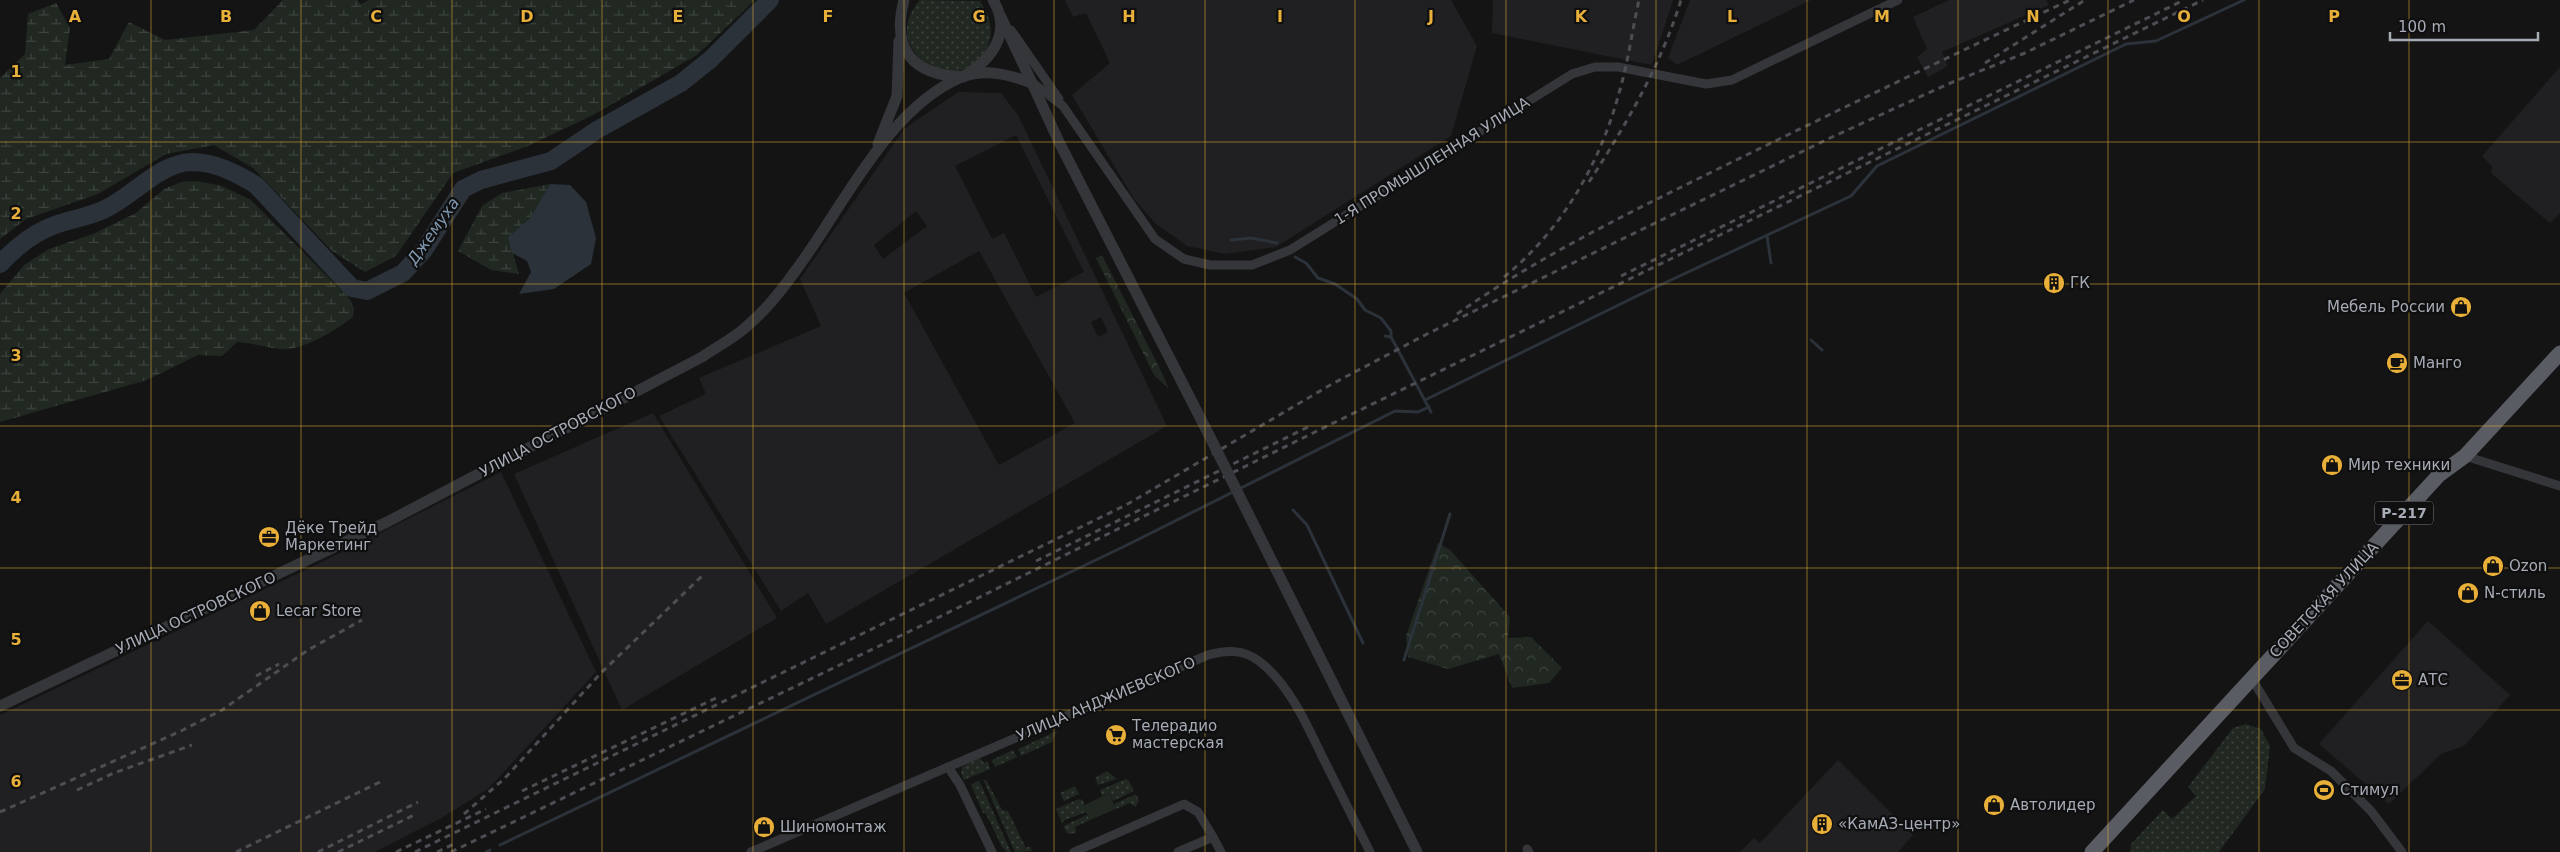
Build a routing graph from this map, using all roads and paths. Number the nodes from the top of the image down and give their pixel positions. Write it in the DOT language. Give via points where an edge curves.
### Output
graph roads {
  1 [pos="905,0"];
  2 [pos="1898,0"];
  3 [pos="995,4"];
  4 [pos="899,23"];
  5 [pos="963,77"];
  6 [pos="1032,83"];
  7 [pos="1064,106"];
  8 [pos="872,157"];
  9 [pos="2560,353"];
  10 [pos="2466,456"];
  11 [pos="2560,486"];
  12 [pos="2252,679"];
  13 [pos="0,706"];
  14 [pos="948,767"];
  15 [pos="1213,837"];
  16 [pos="751,852"];
  17 [pos="992,852"];
  18 [pos="1074,852"];
  19 [pos="1178,852"];
  20 [pos="1221,852"];
  21 [pos="1370,852"];
  22 [pos="1417,852"];
  23 [pos="2092,852"];
  24 [pos="2402,852"];
  1 -- 4 [label="street"];
  2 -- 7 [label="street, 1-Я ПРОМЫШЛЕННАЯ УЛИЦА" via="1732,80 1706,84 1618,67 1572,74 1290,250 1252,265 1210,265 1184,258 1155,239"];
  3 -- 5 [label="street" via="1000,33 994,52"];
  3 -- 6 [label="street"];
  3 -- 7 [label="street"];
  4 -- 5 [label="street" via="904,48 916,64 933,74"];
  4 -- 8 [label="street" via="897,96"];
  5 -- 6 [label="street, УЛИЦА ОСТРОВСКОГО" via="1008,74"];
  5 -- 8 [label="street, УЛИЦА ОСТРОВСКОГО" via="930,95 910,112"];
  6 -- 7 [label="street, 1-Я ПРОМЫШЛЕННАЯ УЛИЦА"];
  6 -- 22 [label="street, bridge"];
  8 -- 13 [label="street, УЛИЦА ОСТРОВСКОГО" via="782,288 746,328 702,357 388,522"];
  9 -- 10 [label="highway, СОВЕТСКАЯ УЛИЦА / Р-217"];
  10 -- 11 [label="street"];
  10 -- 12 [label="highway, СОВЕТСКАЯ УЛИЦА / Р-217" via="2438,475"];
  12 -- 23 [label="highway, СОВЕТСКАЯ УЛИЦА / Р-217"];
  12 -- 24 [label="street" via="2294,748 2331,771 2372,811"];
  14 -- 16 [label="street, УЛИЦА АНДЖИЕВСКОГО"];
  14 -- 17 [label="street"];
  14 -- 21 [label="street, УЛИЦА АНДЖИЕВСКОГО" via="1208,655 1238,652 1258,660 1278,680 1293,702"];
  15 -- 18 [label="street" via="1198,812 1184,804"];
  15 -- 19 [label="street"];
  15 -- 20 [label="street"];
}
